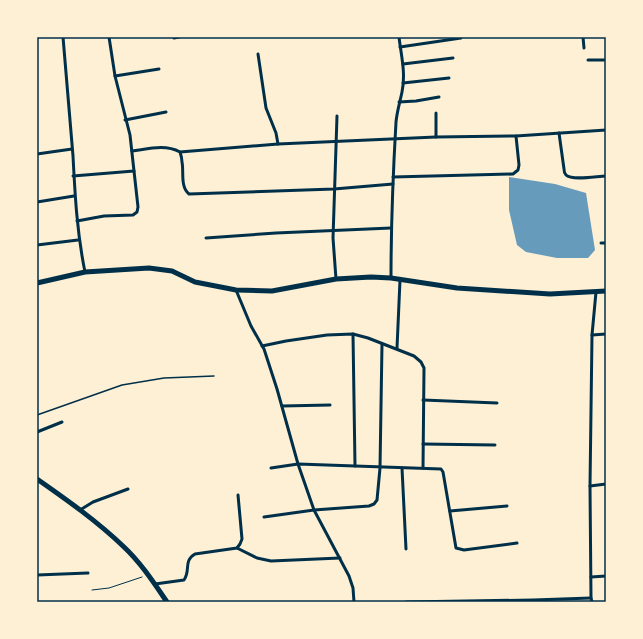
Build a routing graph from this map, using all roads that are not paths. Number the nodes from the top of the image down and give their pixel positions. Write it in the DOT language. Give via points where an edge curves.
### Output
graph roads {
  1 [pos="63,37"];
  2 [pos="109,37"];
  3 [pos="179,37"];
  4 [pos="398,37"];
  5 [pos="583,37"];
  6 [pos="174,38"];
  7 [pos="461,38"];
  8 [pos="400,47"];
  9 [pos="584,48"];
  10 [pos="258,54"];
  11 [pos="454,58"];
  12 [pos="588,60"];
  13 [pos="606,60"];
  14 [pos="403,64"];
  15 [pos="159,69"];
  16 [pos="115,76"];
  17 [pos="449,78"];
  18 [pos="403,83"];
  19 [pos="439,98"];
  20 [pos="399,102"];
  21 [pos="166,112"];
  22 [pos="436,113"];
  23 [pos="337,116"];
  24 [pos="125,120"];
  25 [pos="606,130"];
  26 [pos="559,133"];
  27 [pos="516,136"];
  28 [pos="436,137"];
  29 [pos="395,139"];
  30 [pos="337,142"];
  31 [pos="278,144"];
  32 [pos="72,149"];
  33 [pos="132,151"];
  34 [pos="180,152"];
  35 [pos="37,154"];
  36 [pos="134,171"];
  37 [pos="74,176"];
  38 [pos="606,176"];
  39 [pos="393,177"];
  40 [pos="393,184"];
  41 [pos="334,189"];
  42 [pos="74,196"];
  43 [pos="37,202"];
  44 [pos="77,221"];
  45 [pos="391,228"];
  46 [pos="333,230"];
  47 [pos="206,238"];
  48 [pos="78,240"];
  49 [pos="601,243"];
  50 [pos="606,243"];
  51 [pos="37,245"];
  52 [pos="85,272"];
  53 [pos="391,278"];
  54 [pos="336,279"];
  55 [pos="400,280"];
  56 [pos="37,283"];
  57 [pos="236,290"];
  58 [pos="606,291"];
  59 [pos="596,292"];
  60 [pos="353,334"];
  61 [pos="606,334"];
  62 [pos="592,335"];
  63 [pos="382,344"];
  64 [pos="262,346"];
  65 [pos="397,348"];
  66 [pos="214,376"];
  67 [pos="423,400"];
  68 [pos="497,403"];
  69 [pos="330,405"];
  70 [pos="282,406"];
  71 [pos="37,415"];
  72 [pos="62,422"];
  73 [pos="37,432"];
  74 [pos="423,444"];
  75 [pos="495,445"];
  76 [pos="298,464"];
  77 [pos="355,466"];
  78 [pos="271,468"];
  79 [pos="380,468"];
  80 [pos="402,468"];
  81 [pos="423,468"];
  82 [pos="37,479"];
  83 [pos="606,484"];
  84 [pos="590,486"];
  85 [pos="128,489"];
  86 [pos="238,495"];
  87 [pos="507,506"];
  88 [pos="80,510"];
  89 [pos="314,510"];
  90 [pos="450,511"];
  91 [pos="264,516"];
  92 [pos="517,543"];
  93 [pos="237,548"];
  94 [pos="406,549"];
  95 [pos="340,558"];
  96 [pos="88,573"];
  97 [pos="37,575"];
  98 [pos="606,576"];
  99 [pos="592,577"];
  100 [pos="155,584"];
  101 [pos="591,598"];
  102 [pos="167,602"];
  103 [pos="354,602"];
  104 [pos="406,602"];
  105 [pos="415,602"];
  106 [pos="592,602"];
  1 -- 32 [label="street"];
  2 -- 16 [label="street"];
  3 -- 6 [label="street"];
  4 -- 8 [label="street"];
  5 -- 9 [label="street"];
  7 -- 8 [label="street"];
  8 -- 14 [label="street"];
  10 -- 31 [label="street" via="266,108"];
  11 -- 14 [label="street"];
  12 -- 13 [label="street"];
  14 -- 18 [label="street"];
  15 -- 16 [label="street"];
  16 -- 24 [label="street"];
  17 -- 18 [label="street"];
  18 -- 20 [label="street"];
  19 -- 20 [label="street"];
  20 -- 29 [label="street"];
  21 -- 24 [label="street"];
  22 -- 28 [label="street"];
  23 -- 30 [label="street"];
  24 -- 33 [label="street"];
  25 -- 26 [label="street"];
  26 -- 27 [label="street"];
  26 -- 38 [label="street" via="566,175 571,178"];
  27 -- 28 [label="street"];
  27 -- 39 [label="street" via="519,165 513,174"];
  28 -- 29 [label="street"];
  29 -- 30 [label="street"];
  29 -- 39 [label="street"];
  30 -- 31 [label="street"];
  30 -- 41 [label="street"];
  31 -- 34 [label="street"];
  32 -- 35 [label="street"];
  32 -- 37 [label="street"];
  33 -- 34 [label="street" via="161,147 173,148"];
  33 -- 36 [label="street"];
  34 -- 41 [label="street" via="184,186 189,194"];
  36 -- 37 [label="street"];
  36 -- 44 [label="street" via="137,212 133,215 104,216"];
  37 -- 42 [label="street"];
  39 -- 40 [label="street"];
  40 -- 41 [label="street"];
  40 -- 45 [label="street"];
  41 -- 46 [label="street"];
  42 -- 43 [label="street"];
  42 -- 44 [label="street"];
  44 -- 48 [label="street"];
  45 -- 46 [label="street"];
  45 -- 53 [label="street"];
  46 -- 47 [label="street"];
  46 -- 54 [label="street"];
  48 -- 51 [label="street"];
  48 -- 52 [label="street"];
  49 -- 50 [label="street"];
  52 -- 56 [label="main road"];
  52 -- 57 [label="main road" via="149,268 172,271 196,282"];
  53 -- 54 [label="main road"];
  53 -- 55 [label="main road"];
  54 -- 57 [label="main road" via="272,291"];
  55 -- 59 [label="main road" via="456,288 550,294"];
  55 -- 65 [label="street"];
  57 -- 64 [label="street"];
  58 -- 59 [label="main road"];
  59 -- 62 [label="street"];
  60 -- 63 [label="street"];
  60 -- 64 [label="street" via="327,335"];
  60 -- 77 [label="street"];
  61 -- 62 [label="street"];
  62 -- 84 [label="street"];
  63 -- 65 [label="street"];
  63 -- 79 [label="street"];
  64 -- 70 [label="street"];
  65 -- 67 [label="street" via="414,356 424,368"];
  66 -- 71 [label="lane" via="164,378 122,385"];
  67 -- 68 [label="street"];
  67 -- 74 [label="street"];
  69 -- 70 [label="street"];
  70 -- 76 [label="street"];
  72 -- 73 [label="street"];
  74 -- 75 [label="street"];
  74 -- 81 [label="street"];
  76 -- 77 [label="street"];
  76 -- 78 [label="street"];
  76 -- 89 [label="street"];
  77 -- 79 [label="street"];
  79 -- 80 [label="street"];
  79 -- 89 [label="street" via="374,504"];
  80 -- 81 [label="street"];
  80 -- 94 [label="street"];
  81 -- 90 [label="street" via="441,469 443,472"];
  82 -- 88 [label="main road"];
  83 -- 84 [label="street"];
  84 -- 99 [label="street"];
  85 -- 88 [label="street"];
  86 -- 93 [label="street" via="242,538"];
  87 -- 90 [label="street"];
  88 -- 100 [label="main road" via="124,547"];
  89 -- 91 [label="street"];
  89 -- 95 [label="street"];
  90 -- 92 [label="street" via="455,545 459,550"];
  93 -- 95 [label="street" via="257,558 271,561"];
  93 -- 100 [label="street" via="195,554 187,562 187,575 184,580"];
  95 -- 103 [label="street" via="353,588"];
  96 -- 97 [label="street"];
  98 -- 99 [label="street"];
  99 -- 101 [label="street"];
  100 -- 102 [label="main road"];
  101 -- 105 [label="street"];
  101 -- 106 [label="street"];
  104 -- 105 [label="street"];
}
